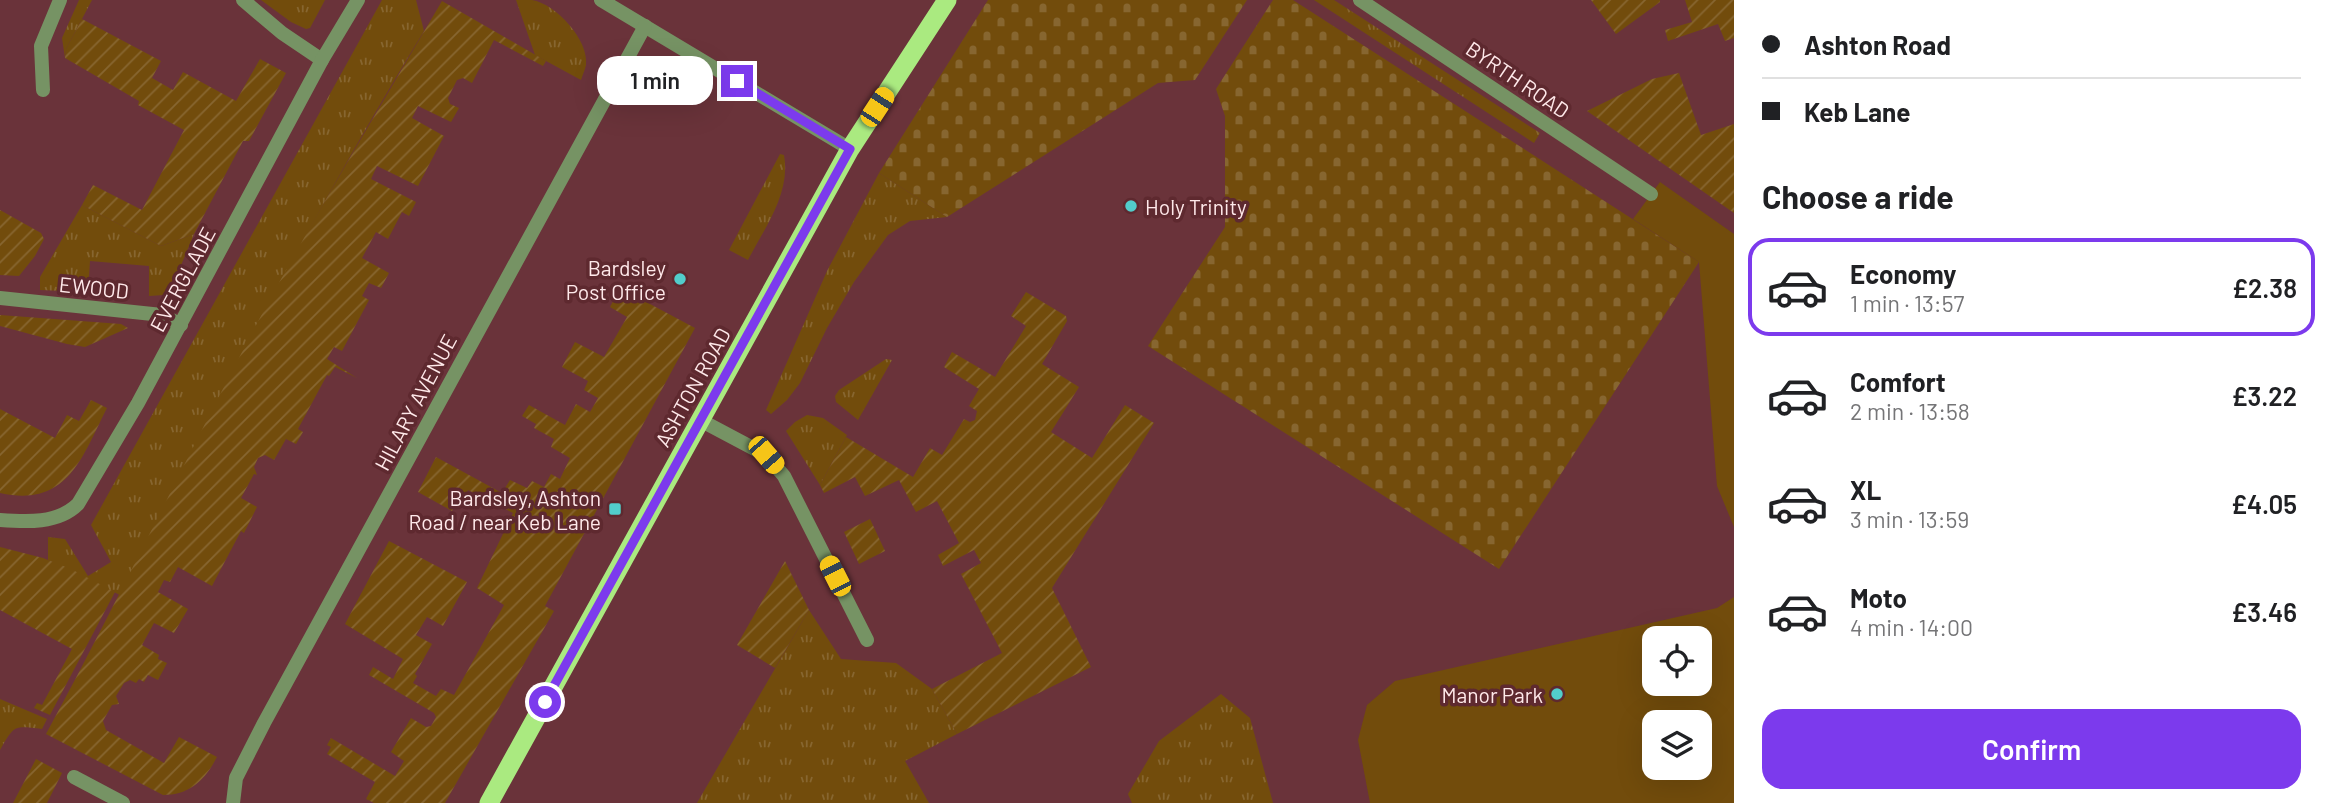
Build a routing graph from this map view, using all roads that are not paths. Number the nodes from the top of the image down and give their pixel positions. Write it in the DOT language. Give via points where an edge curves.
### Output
graph roads {
  1 [pos="60,0"];
  2 [pos="243,0"];
  3 [pos="358,0"];
  4 [pos="947,0"];
  5 [pos="1360,0"];
  6 [pos="604,1"];
  7 [pos="645,26"];
  8 [pos="322,60"];
  9 [pos="43,90"];
  10 [pos="850,149"];
  11 [pos="1651,194"];
  12 [pos="0,298"];
  13 [pos="181,325"];
  14 [pos="699,420"];
  15 [pos="0,520"];
  16 [pos="867,640"];
  17 [pos="74,777"];
  18 [pos="123,803"];
  19 [pos="233,803"];
  20 [pos="489,803"];
  1 -- 9 [label="street" via="41,46"];
  2 -- 8 [label="street"];
  3 -- 8 [label="street, EVERGLADE"];
  4 -- 10 [label="highway, ASHTON ROAD"];
  5 -- 11 [label="street, BYRTH ROAD"];
  6 -- 7 [label="street"];
  7 -- 10 [label="street"];
  7 -- 19 [label="street, HILARY AVENUE" via="264,723 236,778"];
  8 -- 13 [label="street, EVERGLADE"];
  10 -- 14 [label="highway, ASHTON ROAD"];
  12 -- 13 [label="street, EWOOD" via="163,315"];
  13 -- 15 [label="street, EVERGLADE" via="78,504 57,518"];
  14 -- 16 [label="street" via="766,455 784,476"];
  14 -- 20 [label="highway, ASHTON ROAD"];
  17 -- 18 [label="street"];
}
